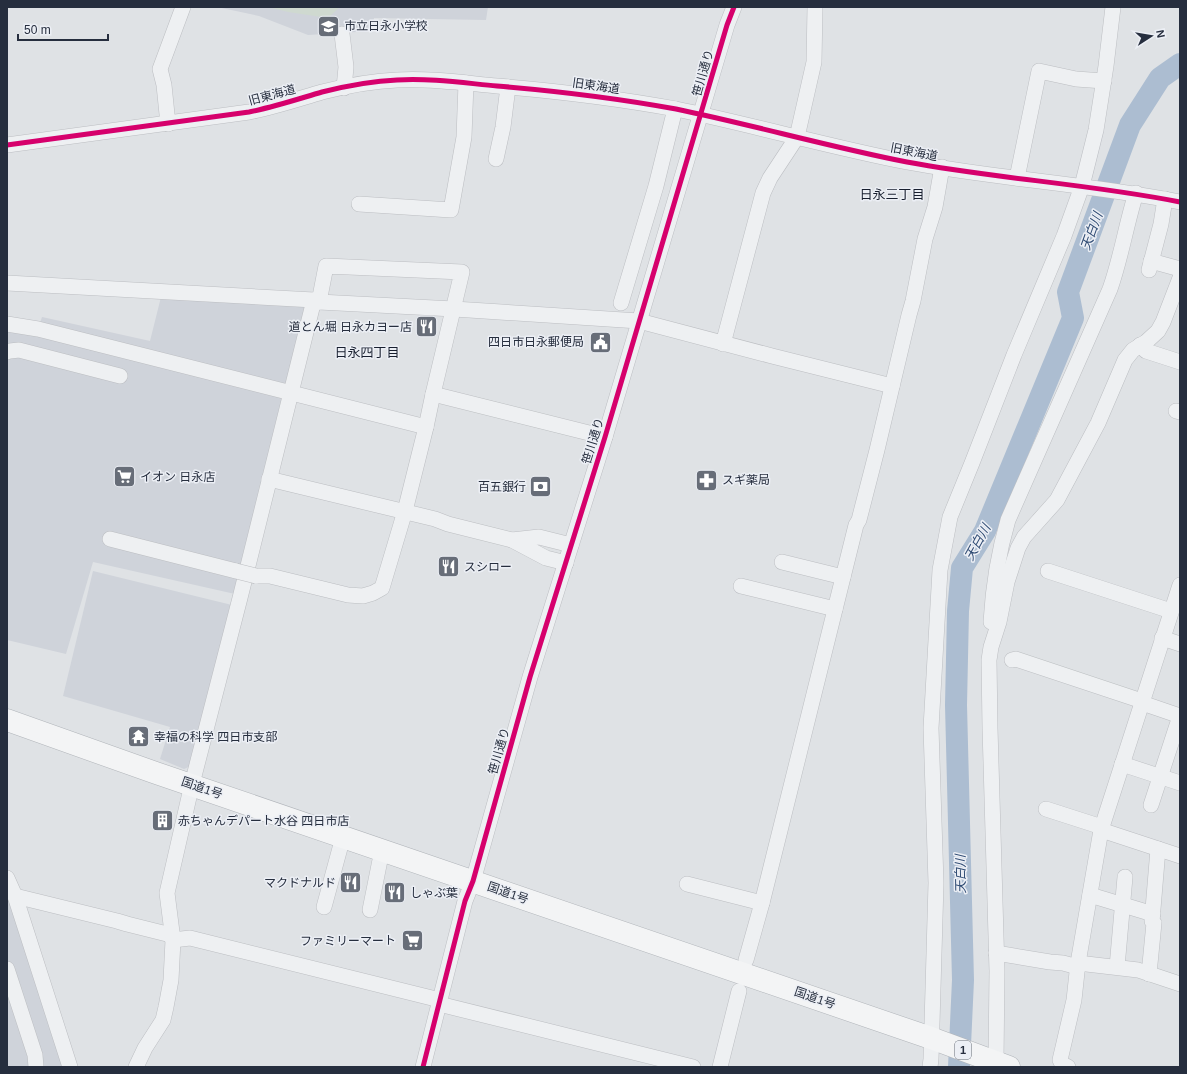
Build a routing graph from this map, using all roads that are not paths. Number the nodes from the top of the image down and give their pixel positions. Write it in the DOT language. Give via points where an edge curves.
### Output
graph roads {
  1 [pos="183,7"];
  2 [pos="734,7"];
  3 [pos="816,7"];
  4 [pos="1113,7"];
  5 [pos="342,34"];
  6 [pos="1104,81"];
  7 [pos="466,83"];
  8 [pos="508,87"];
  9 [pos="344,88"];
  10 [pos="675,109"];
  11 [pos="702,115"];
  12 [pos="168,124"];
  13 [pos="797,137"];
  14 [pos="7,145"];
  15 [pos="496,159"];
  16 [pos="942,167"];
  17 [pos="1017,178"];
  18 [pos="1085,186"];
  19 [pos="1134,193"];
  20 [pos="1165,199"];
  21 [pos="1180,202"];
  22 [pos="359,204"];
  23 [pos="642,232"];
  24 [pos="666,234"];
  25 [pos="636,252"];
  26 [pos="660,253"];
  27 [pos="1180,269"];
  28 [pos="1180,278"];
  29 [pos="7,283"];
  30 [pos="317,301"];
  31 [pos="621,303"];
  32 [pos="454,309"];
  33 [pos="639,321"];
  34 [pos="7,324"];
  35 [pos="723,344"];
  36 [pos="1140,346"];
  37 [pos="7,352"];
  38 [pos="1180,362"];
  39 [pos="120,376"];
  40 [pos="892,386"];
  41 [pos="291,393"];
  42 [pos="433,394"];
  43 [pos="426,427"];
  44 [pos="605,437"];
  45 [pos="269,479"];
  46 [pos="405,511"];
  47 [pos="110,540"];
  48 [pos="512,540"];
  49 [pos="571,545"];
  50 [pos="782,562"];
  51 [pos="566,563"];
  52 [pos="1048,571"];
  53 [pos="843,577"];
  54 [pos="1180,585"];
  55 [pos="741,586"];
  56 [pos="835,609"];
  57 [pos="1171,610"];
  58 [pos="1171,641"];
  59 [pos="991,647"];
  60 [pos="1012,660"];
  61 [pos="1163,670"];
  62 [pos="1142,702"];
  63 [pos="1180,716"];
  64 [pos="7,720"];
  65 [pos="1122,764"];
  66 [pos="1160,776"];
  67 [pos="1180,782"];
  68 [pos="192,784"];
  69 [pos="1151,805"];
  70 [pos="1046,809"];
  71 [pos="1102,829"];
  72 [pos="343,837"];
  73 [pos="1158,849"];
  74 [pos="382,850"];
  75 [pos="1180,856"];
  76 [pos="1125,877"];
  77 [pos="7,878"];
  78 [pos="473,881"];
  79 [pos="687,884"];
  80 [pos="1090,895"];
  81 [pos="15,896"];
  82 [pos="762,903"];
  83 [pos="1122,905"];
  84 [pos="324,907"];
  85 [pos="370,910"];
  86 [pos="1153,914"];
  87 [pos="173,939"];
  88 [pos="996,953"];
  89 [pos="746,960"];
  90 [pos="1078,965"];
  91 [pos="1116,967"];
  92 [pos="7,969"];
  93 [pos="1149,974"];
  94 [pos="1180,984"];
  95 [pos="739,991"];
  96 [pos="440,1002"];
  97 [pos="931,1038"];
  98 [pos="1003,1065"];
  99 [pos="36,1067"];
  100 [pos="70,1067"];
  101 [pos="136,1067"];
  102 [pos="423,1067"];
  103 [pos="693,1067"];
  104 [pos="720,1067"];
  105 [pos="930,1067"];
  106 [pos="1068,1067"];
  1 -- 12 [label="street" via="160,68"];
  2 -- 11 [label="street, 笹川通り"];
  3 -- 13 [label="street" via="814,62"];
  4 -- 6 [label="street"];
  5 -- 9 [label="street" via="346,67"];
  6 -- 17 [label="street" via="1076,79 1039,71"];
  6 -- 18 [label="street"];
  7 -- 8 [label="street, 旧東海道"];
  7 -- 9 [label="street, 旧東海道" via="395,80"];
  7 -- 22 [label="street" via="464,137 451,210"];
  8 -- 10 [label="street, 旧東海道" via="592,95"];
  8 -- 15 [label="street" via="504,126"];
  9 -- 12 [label="street, 旧東海道" via="270,108"];
  10 -- 11 [label="street, 旧東海道"];
  10 -- 23 [label="street"];
  11 -- 13 [label="street, 旧東海道"];
  11 -- 24 [label="street, 笹川通り"];
  12 -- 14 [label="street, 旧東海道"];
  13 -- 16 [label="street, 旧東海道" via="907,162"];
  13 -- 35 [label="street" via="763,193"];
  16 -- 17 [label="street, 旧東海道"];
  16 -- 40 [label="street" via="935,207 925,238"];
  17 -- 18 [label="street, 旧東海道"];
  18 -- 19 [label="street, 旧東海道"];
  18 -- 97 [label="street" via="950,517 940,570 931,728 936,883"];
  19 -- 20 [label="street, 旧東海道"];
  19 -- 59 [label="street" via="1118,267 1110,289 1008,520 993,592"];
  20 -- 21 [label="street, 旧東海道"];
  20 -- 27 [label="street" via="1150,265"];
  23 -- 24 [label="street"];
  23 -- 25 [label="street"];
  24 -- 26 [label="street, 笹川通り"];
  25 -- 26 [label="street"];
  25 -- 31 [label="street"];
  26 -- 33 [label="street, 笹川通り"];
  28 -- 36 [label="street" via="1161,326"];
  29 -- 30 [label="street"];
  30 -- 32 [label="street"];
  30 -- 32 [label="street" via="326,266 462,272"];
  30 -- 41 [label="street"];
  32 -- 33 [label="street"];
  32 -- 42 [label="street"];
  33 -- 35 [label="street"];
  33 -- 44 [label="street, 笹川通り"];
  34 -- 41 [label="street" via="38,329"];
  35 -- 40 [label="street"];
  36 -- 38 [label="street" via="1146,351"];
  36 -- 59 [label="street" via="1125,360 1098,423 1057,500 1021,543 1007,582"];
  37 -- 39 [label="street" via="19,350"];
  40 -- 53 [label="street"];
  41 -- 43 [label="street"];
  41 -- 45 [label="street"];
  42 -- 43 [label="street"];
  42 -- 44 [label="street"];
  43 -- 46 [label="street"];
  44 -- 49 [label="street, 笹川通り"];
  45 -- 46 [label="street"];
  45 -- 68 [label="street"];
  46 -- 47 [label="street, bridge" via="382,588 363,596 348,595 270,576 256,576"];
  46 -- 48 [label="street"];
  48 -- 49 [label="street" via="539,537"];
  48 -- 51 [label="street" via="546,558"];
  49 -- 51 [label="street, 笹川通り"];
  50 -- 53 [label="street"];
  51 -- 78 [label="street, 笹川通り" via="530,677"];
  52 -- 57 [label="street"];
  53 -- 56 [label="street"];
  54 -- 57 [label="street"];
  55 -- 56 [label="street"];
  56 -- 82 [label="street"];
  57 -- 58 [label="street"];
  58 -- 61 [label="street"];
  58 -- 62 [label="street"];
  59 -- 88 [label="street" via="990,728"];
  60 -- 62 [label="street" via="1016,659"];
  62 -- 63 [label="street"];
  62 -- 65 [label="street"];
  63 -- 66 [label="street"];
  64 -- 68 [label="highway, 国道1号 / 1"];
  65 -- 66 [label="street"];
  65 -- 71 [label="street"];
  66 -- 67 [label="street"];
  66 -- 69 [label="street"];
  68 -- 72 [label="highway, 国道1号 / 1"];
  68 -- 87 [label="street" via="166,893"];
  70 -- 71 [label="street"];
  71 -- 73 [label="street"];
  71 -- 80 [label="street"];
  72 -- 74 [label="highway, 国道1号 / 1"];
  72 -- 84 [label="street"];
  73 -- 75 [label="street"];
  73 -- 86 [label="street"];
  74 -- 78 [label="highway, 国道1号 / 1"];
  74 -- 85 [label="street"];
  76 -- 83 [label="street"];
  77 -- 81 [label="street"];
  78 -- 96 [label="street, 笹川通り" via="465,901"];
  78 -- 97 [label="highway, 国道1号 / 1"];
  79 -- 82 [label="street"];
  80 -- 83 [label="street"];
  80 -- 90 [label="street"];
  81 -- 87 [label="street" via="167,934"];
  81 -- 100 [label="street"];
  82 -- 89 [label="street"];
  83 -- 86 [label="street"];
  83 -- 91 [label="street"];
  86 -- 93 [label="street"];
  87 -- 96 [label="street" via="190,938"];
  87 -- 101 [label="street" via="171,980 163,1020"];
  88 -- 90 [label="street"];
  88 -- 98 [label="street"];
  90 -- 91 [label="street"];
  90 -- 106 [label="street" via="1074,1000 1060,1060"];
  91 -- 93 [label="street"];
  92 -- 99 [label="street"];
  93 -- 94 [label="street"];
  95 -- 104 [label="street"];
  96 -- 102 [label="street, 笹川通り"];
  96 -- 103 [label="street"];
  97 -- 98 [label="highway, 国道1号 / 1"];
  97 -- 105 [label="street"];
}
